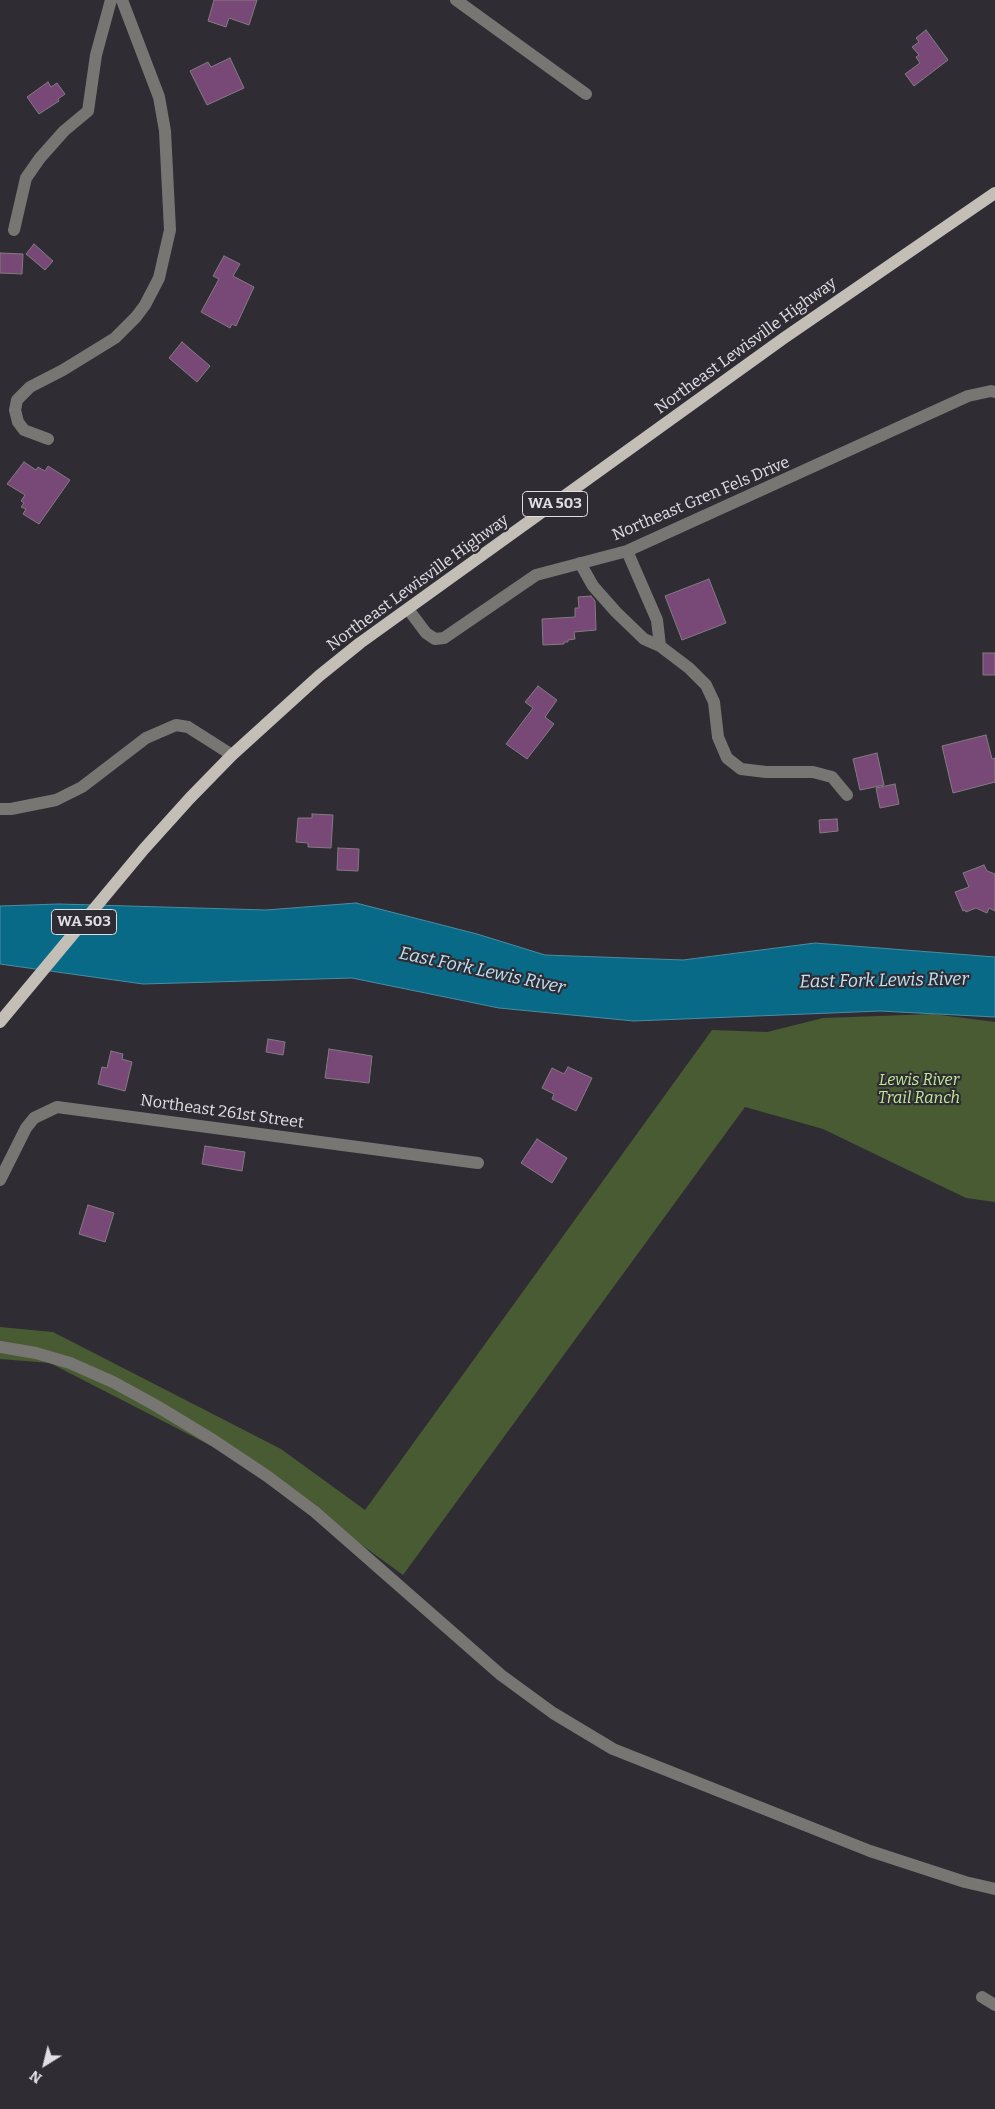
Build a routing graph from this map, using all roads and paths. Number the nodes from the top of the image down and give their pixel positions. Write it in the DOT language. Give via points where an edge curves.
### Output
graph roads {
  1 [pos="111,0"];
  2 [pos="122,0"];
  3 [pos="456,0"];
  4 [pos="586,94"];
  5 [pos="995,193"];
  6 [pos="14,230"];
  7 [pos="995,392"];
  8 [pos="48,439"];
  9 [pos="627,551"];
  10 [pos="580,563"];
  11 [pos="408,609"];
  12 [pos="660,646"];
  13 [pos="232,755"];
  14 [pos="846,795"];
  15 [pos="0,809"];
  16 [pos="0,1022"];
  17 [pos="478,1163"];
  18 [pos="0,1180"];
  19 [pos="0,1347"];
  20 [pos="995,1889"];
  21 [pos="982,1997"];
  22 [pos="995,2005"];
  1 -- 6 [label="street" via="96,55 88,111 64,131 26,178"];
  2 -- 8 [label="street" via="159,97 165,131 170,230 159,278 136,317 115,338 30,387 18,400 15,410 24,430"];
  3 -- 4 [label="street"];
  5 -- 11 [label="main road, Northeast Lewisville Highway / WA 503" via="784,338"];
  7 -- 9 [label="street, Northeast Gren Fels Drive" via="968,396"];
  9 -- 10 [label="street, Northeast Gren Fels Drive"];
  9 -- 12 [label="street" via="657,620"];
  10 -- 11 [label="street, Northeast Gren Fels Drive" via="536,575 444,638 426,633"];
  10 -- 12 [label="street" via="593,586 616,612 644,639"];
  11 -- 13 [label="main road, Northeast Lewisville Highway / WA 503" via="319,676"];
  12 -- 14 [label="street" via="706,685 714,702 718,737 727,758 741,769 813,772 832,777"];
  13 -- 15 [label="street" via="188,727 176,725 146,738 82,787 56,800"];
  13 -- 16 [label="main road, Northeast Lewisville Highway / WA 503" via="144,849"];
  17 -- 18 [label="street, Northeast 261st Street" via="58,1107 34,1118 26,1128"];
  19 -- 20 [label="street" via="70,1363 147,1400 213,1440 315,1512 501,1675 553,1714 614,1749 870,1850"];
  21 -- 22 [label="street"];
}
